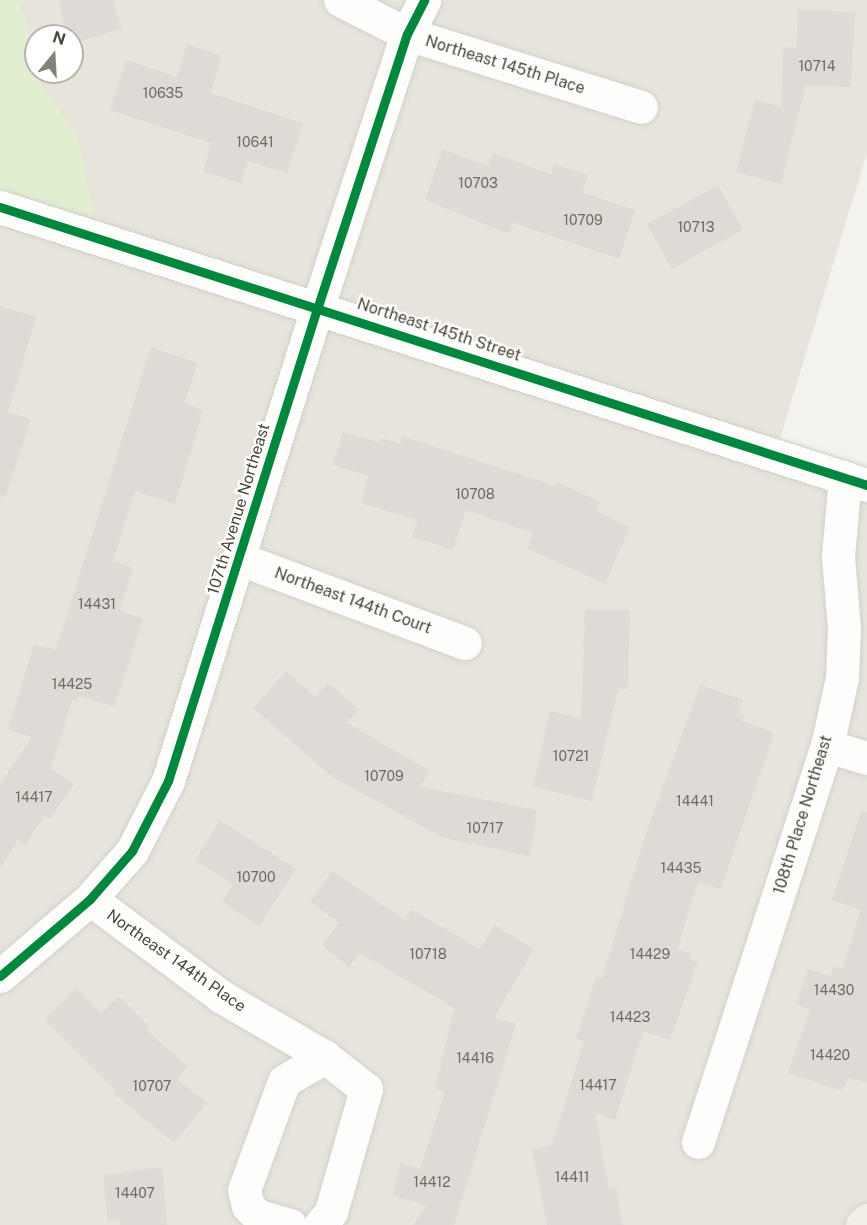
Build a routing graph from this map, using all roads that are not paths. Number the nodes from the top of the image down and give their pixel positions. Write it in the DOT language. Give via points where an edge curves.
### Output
graph roads {
  1 [pos="340,0"];
  2 [pos="424,0"];
  3 [pos="407,34"];
  4 [pos="640,107"];
  5 [pos="0,207"];
  6 [pos="318,306"];
  7 [pos="856,482"];
  8 [pos="240,559"];
  9 [pos="465,643"];
  10 [pos="827,746"];
  11 [pos="867,758"];
  12 [pos="90,899"];
  13 [pos="0,976"];
  14 [pos="325,1057"];
  15 [pos="698,1142"];
  16 [pos="867,1220"];
  17 [pos="290,1225"];
  18 [pos="320,1225"];
  19 [pos="861,1225"];
  1 -- 3 [label="street, Northeast 145th Place"];
  2 -- 3 [label="street, 107th Avenue Northeast"];
  3 -- 4 [label="street, Northeast 145th Place"];
  3 -- 6 [label="street, 107th Avenue Northeast"];
  5 -- 6 [label="street, Northeast 145th Street"];
  6 -- 7 [label="street, Northeast 145th Street"];
  6 -- 8 [label="street, 107th Avenue Northeast"];
  7 -- 10 [label="street, 108th Place Northeast" via="838,556 844,629 842,678"];
  8 -- 9 [label="street, Northeast 144th Court"];
  8 -- 12 [label="street, 107th Avenue Northeast" via="168,781 132,851"];
  10 -- 11 [label="street"];
  10 -- 15 [label="street, 108th Place Northeast"];
  12 -- 13 [label="street, 107th Avenue Northeast"];
  12 -- 14 [label="street, Northeast 144th Place" via="222,997"];
  14 -- 17 [label="street" via="284,1081 244,1190 248,1206 258,1216"];
  14 -- 18 [label="street, Northeast 144th Place" via="366,1089 331,1212"];
  16 -- 19 [label="main road"];
}
